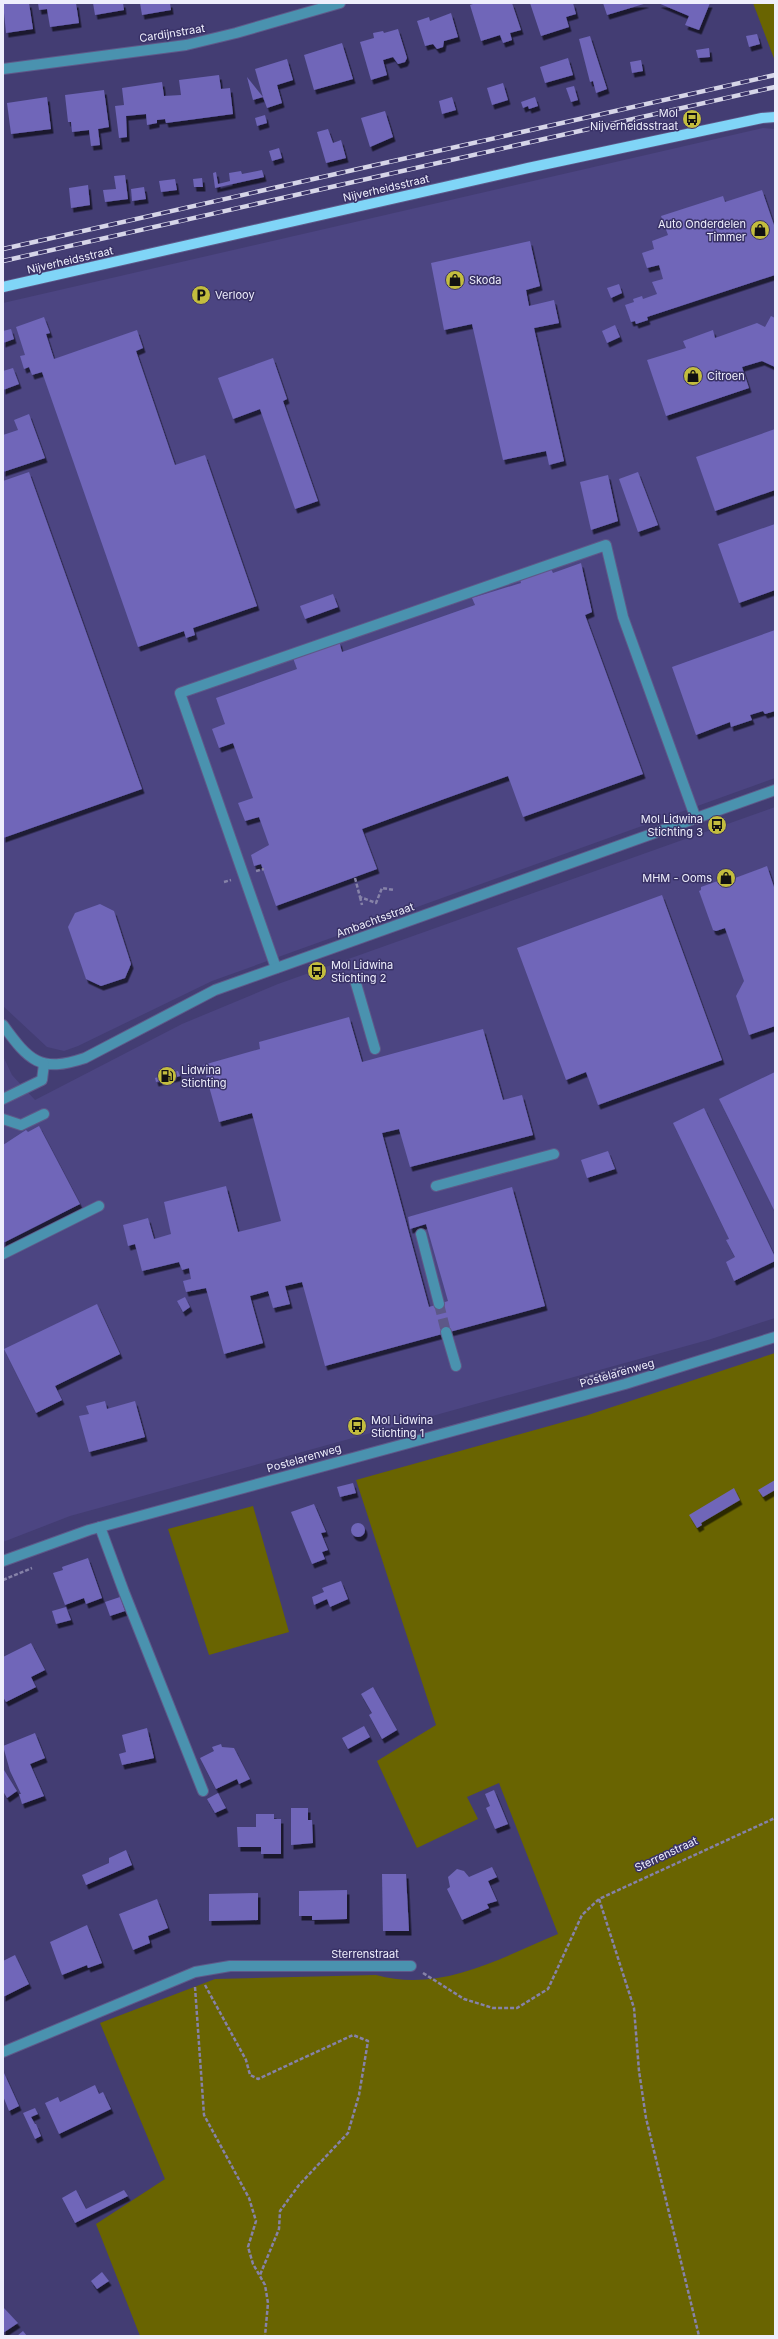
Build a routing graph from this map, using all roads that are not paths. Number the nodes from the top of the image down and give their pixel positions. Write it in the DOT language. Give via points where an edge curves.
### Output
graph roads {
  1 [pos="340,3"];
  2 [pos="3,69"];
  3 [pos="775,117"];
  4 [pos="3,287"];
  5 [pos="775,790"];
  6 [pos="696,819"];
  7 [pos="276,968"];
  8 [pos="355,980"];
  9 [pos="3,1025"];
  10 [pos="375,1049"];
  11 [pos="44,1064"];
  12 [pos="3,1099"];
  13 [pos="44,1114"];
  14 [pos="3,1119"];
  15 [pos="554,1154"];
  16 [pos="436,1186"];
  17 [pos="99,1206"];
  18 [pos="421,1234"];
  19 [pos="3,1254"];
  20 [pos="439,1304"];
  21 [pos="446,1332"];
  22 [pos="775,1337"];
  23 [pos="456,1366"];
  24 [pos="100,1527"];
  25 [pos="3,1561"];
  26 [pos="203,1791"];
  27 [pos="411,1966"];
  28 [pos="3,2052"];
  1 -- 2 [label="street, Cardijnstraat" via="186,45"];
  3 -- 4 [label="main road, Nijverheidsstraat" via="748,120 644,142"];
  5 -- 6 [label="street, Ambachtsstraat"];
  6 -- 7 [label="street, Ambachtsstraat"];
  6 -- 7 [label="street" via="623,617 606,545 180,693"];
  7 -- 11 [label="street, Ambachtsstraat" via="215,990 85,1058 64,1065"];
  8 -- 10 [label="street"];
  9 -- 11 [label="street, Ambachtsstraat" via="29,1056"];
  11 -- 12 [label="street" via="42,1080"];
  13 -- 14 [label="street" via="21,1125"];
  15 -- 16 [label="street"];
  17 -- 19 [label="street"];
  18 -- 20 [label="street"];
  21 -- 23 [label="street"];
  22 -- 24 [label="street, Postelarenweg" via="625,1384"];
  24 -- 25 [label="street, Postelarenweg"];
  24 -- 26 [label="street" via="126,1600"];
  27 -- 28 [label="street, Sterrenstraat" via="230,1966 195,1972"];
}
